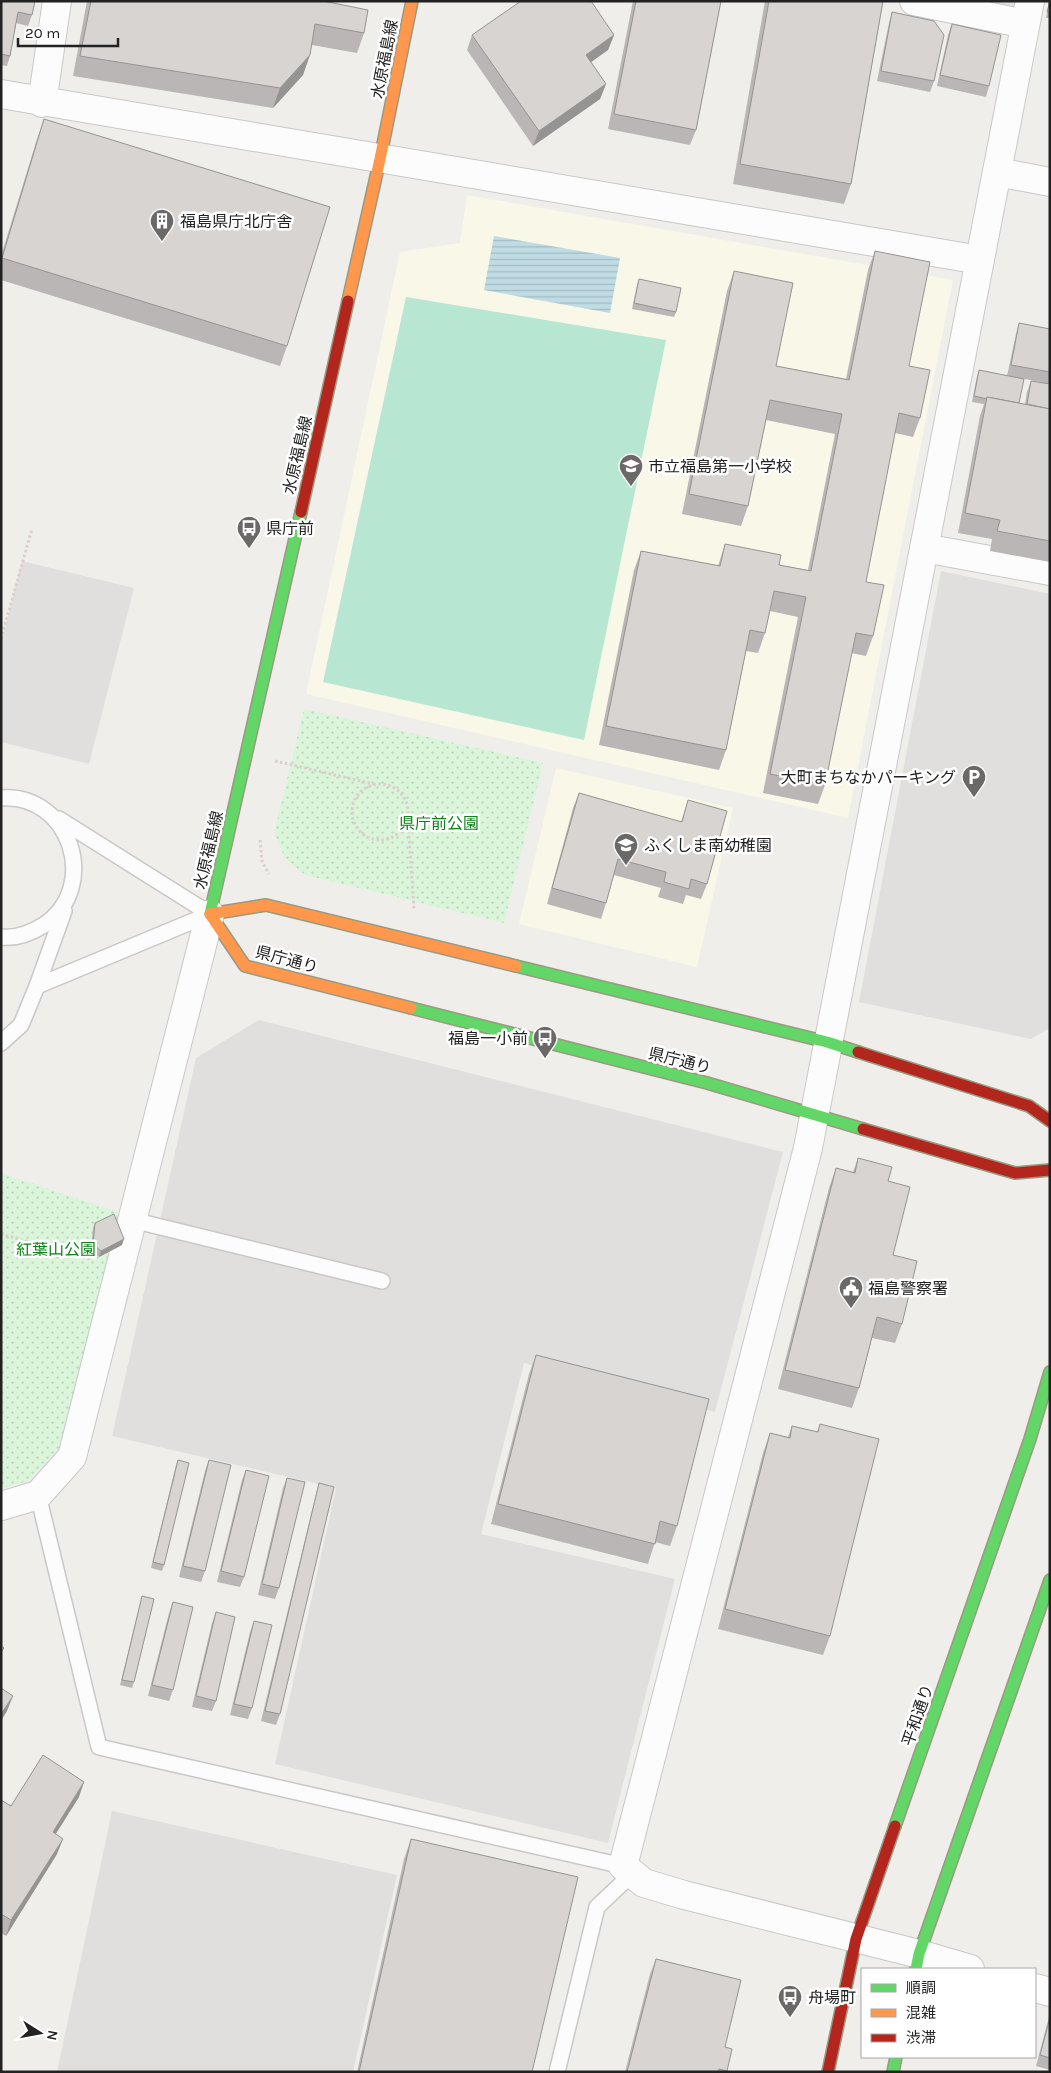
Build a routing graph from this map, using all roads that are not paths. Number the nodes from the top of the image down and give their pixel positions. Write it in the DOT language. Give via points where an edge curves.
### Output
graph roads {
  1 [pos="57,1"];
  2 [pos="412,1"];
  3 [pos="914,1"];
  4 [pos="1027,13"];
  5 [pos="1,94"];
  6 [pos="42,103"];
  7 [pos="380,160"];
  8 [pos="997,172"];
  9 [pos="1050,182"];
  10 [pos="980,260"];
  11 [pos="924,548"];
  12 [pos="1050,571"];
  13 [pos="1,798"];
  14 [pos="51,815"];
  15 [pos="67,900"];
  16 [pos="210,914"];
  17 [pos="1,937"];
  18 [pos="37,986"];
  19 [pos="827,1042"];
  20 [pos="1,1043"];
  21 [pos="815,1114"];
  22 [pos="1050,1121"];
  23 [pos="1050,1170"];
  24 [pos="132,1220"];
  25 [pos="382,1281"];
  26 [pos="1050,1372"];
  27 [pos="38,1495"];
  28 [pos="1,1506"];
  29 [pos="1050,1580"];
  30 [pos="627,1870"];
  31 [pos="856,1939"];
  32 [pos="917,1962"];
  33 [pos="962,1968"];
  34 [pos="1036,1988"];
  35 [pos="1050,1992"];
  36 [pos="896,2058"];
  37 [pos="557,2072"];
  38 [pos="828,2072"];
  39 [pos="893,2072"];
  1 -- 6 [label="street"];
  2 -- 7 [label="main road, 水原福島線"];
  3 -- 4 [label="street"];
  4 -- 8 [label="street"];
  5 -- 6 [label="street"];
  6 -- 7 [label="street"];
  7 -- 10 [label="street"];
  7 -- 16 [label="main road, 水原福島線"];
  8 -- 9 [label="street"];
  8 -- 10 [label="street"];
  10 -- 11 [label="street"];
  11 -- 12 [label="street"];
  11 -- 19 [label="street"];
  13 -- 14 [label="lane" via="32,803"];
  14 -- 15 [label="lane" via="65,832 74,854 74,877"];
  14 -- 16 [label="lane"];
  15 -- 17 [label="lane" via="53,919 34,932"];
  15 -- 18 [label="lane"];
  16 -- 18 [label="lane"];
  16 -- 19 [label="main road" via="266,904"];
  16 -- 21 [label="main road, 県庁通り" via="245,966 707,1083"];
  16 -- 24 [label="street"];
  18 -- 20 [label="lane" via="21,1025"];
  19 -- 21 [label="street"];
  19 -- 22 [label="main road" via="1029,1106"];
  21 -- 23 [label="main road, 県庁通り" via="1015,1173"];
  21 -- 30 [label="street"];
  24 -- 25 [label="lane"];
  24 -- 27 [label="street" via="72,1457"];
  26 -- 31 [label="main road, 平和通り" via="1030,1439"];
  27 -- 28 [label="street"];
  27 -- 30 [label="lane" via="99,1747"];
  29 -- 32 [label="main road"];
  30 -- 31 [label="street" via="644,1883"];
  30 -- 37 [label="lane" via="596,1907"];
  31 -- 32 [label="street"];
  31 -- 38 [label="main road, 平和通り"];
  32 -- 33 [label="street"];
  34 -- 35 [label="street"];
  36 -- 39 [label="main road"];
}
